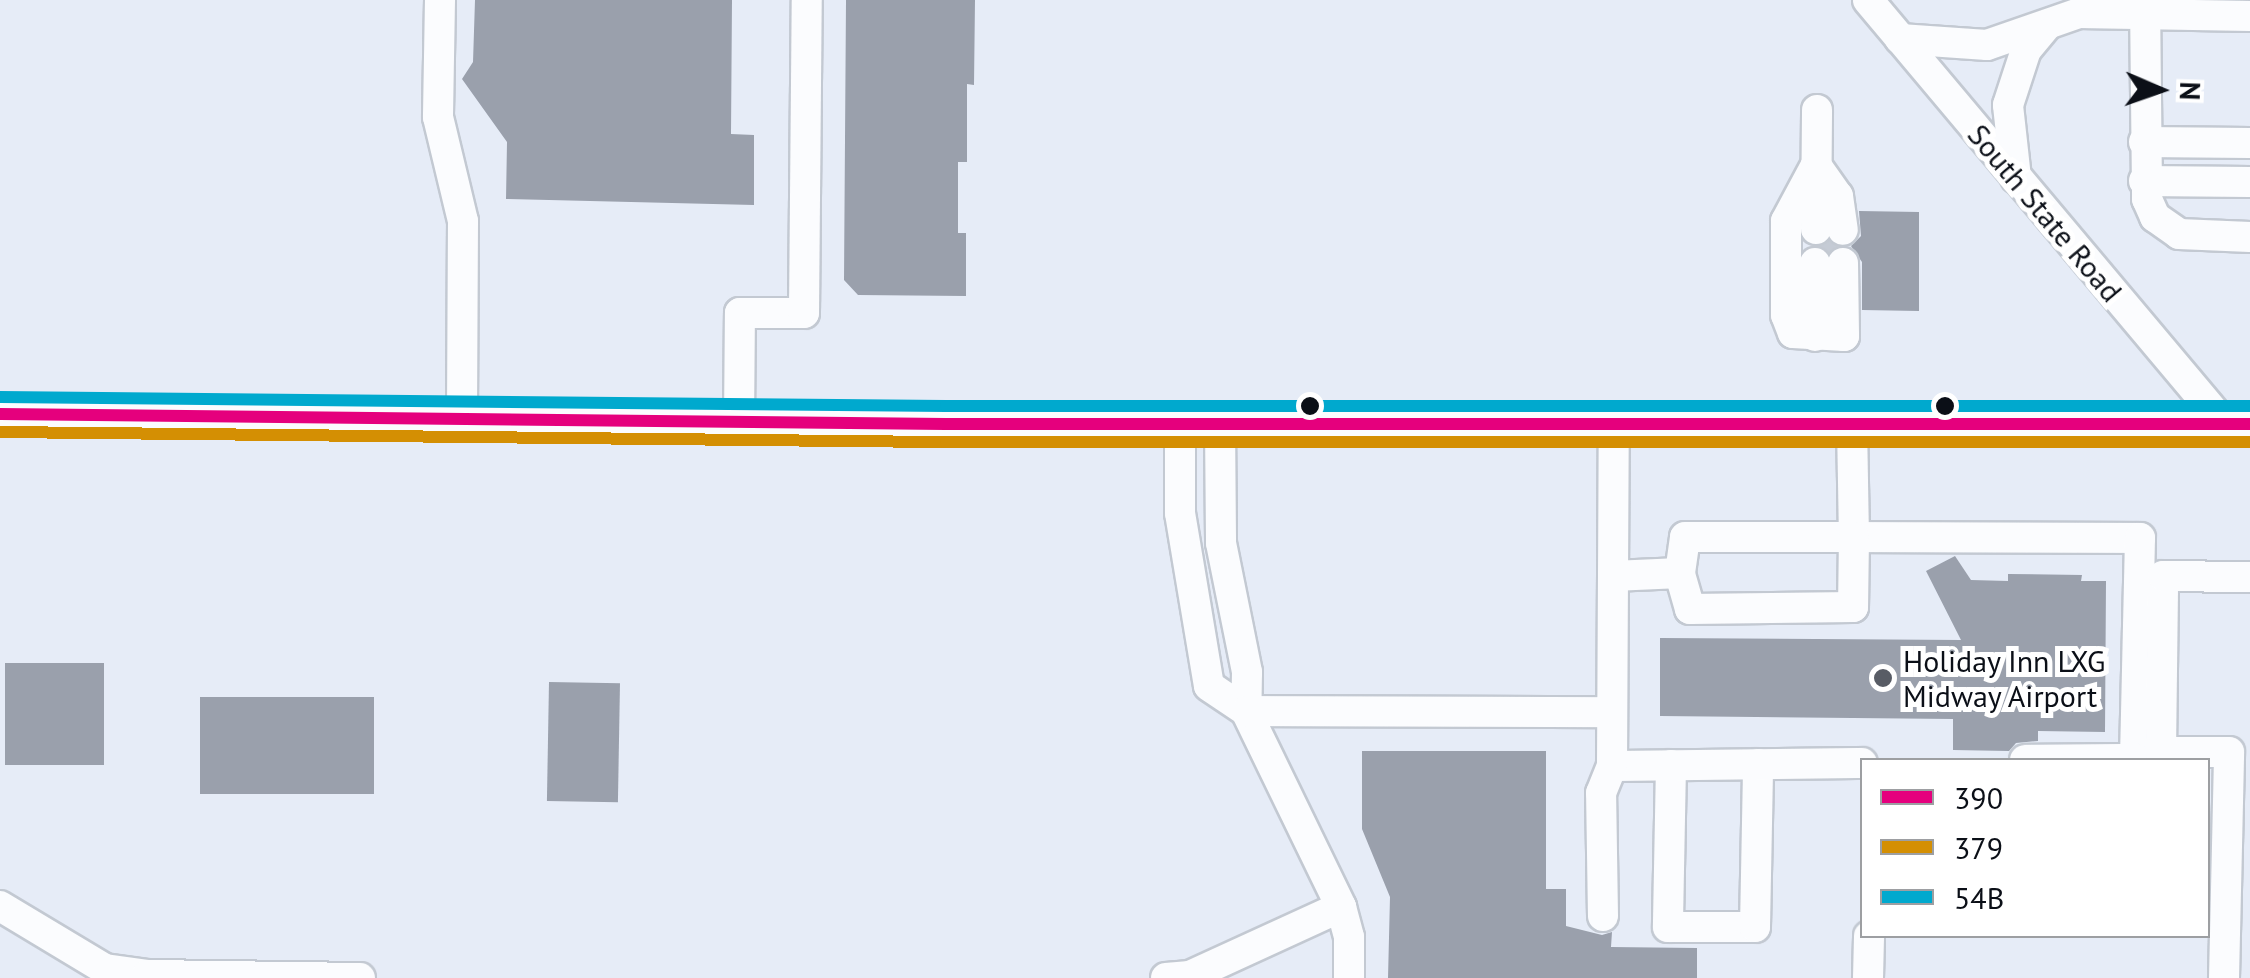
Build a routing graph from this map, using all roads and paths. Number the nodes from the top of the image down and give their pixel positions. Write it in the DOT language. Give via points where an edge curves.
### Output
graph roads {
  1 [pos="440,0"];
  2 [pos="807,0"];
  3 [pos="1868,0"];
  4 [pos="2145,7"];
  5 [pos="2250,16"];
  6 [pos="2052,19"];
  7 [pos="1900,39"];
  8 [pos="1816,110"];
  9 [pos="2250,124"];
  10 [pos="2250,144"];
  11 [pos="2250,162"];
  12 [pos="2147,171"];
  13 [pos="1815,178"];
  14 [pos="2016,178"];
  15 [pos="2250,182"];
  16 [pos="2250,200"];
  17 [pos="2250,218"];
  18 [pos="2250,236"];
  19 [pos="1822,336"];
  20 [pos="0,414"];
  21 [pos="462,418"];
  22 [pos="739,422"];
  23 [pos="1200,424"];
  24 [pos="1614,424"];
  25 [pos="1852,424"];
  26 [pos="2237,424"];
  27 [pos="1854,536"];
  28 [pos="1680,573"];
  29 [pos="1613,576"];
  30 [pos="2250,577"];
  31 [pos="1246,711"];
  32 [pos="1612,712"];
  33 [pos="2135,758"];
  34 [pos="1860,762"];
  35 [pos="1758,764"];
  36 [pos="1670,765"];
  37 [pos="1612,766"];
  38 [pos="0,906"];
  39 [pos="1341,907"];
  40 [pos="1603,916"];
  41 [pos="1869,938"];
  42 [pos="300,978"];
  43 [pos="360,978"];
  44 [pos="1166,978"];
  45 [pos="1349,978"];
  46 [pos="1868,978"];
  47 [pos="2224,978"];
  1 -- 21 [label="street" via="438,117 463,221"];
  2 -- 22 [label="street" via="804,313 740,313"];
  3 -- 7 [label="street, South State Road"];
  4 -- 5 [label="street"];
  4 -- 6 [label="street"];
  4 -- 12 [label="street"];
  6 -- 7 [label="street" via="1988,44"];
  6 -- 14 [label="street" via="2014,76 2008,105"];
  7 -- 14 [label="street, South State Road"];
  8 -- 13 [label="street"];
  9 -- 12 [label="street"];
  10 -- 12 [label="street"];
  11 -- 12 [label="street"];
  12 -- 15 [label="street"];
  12 -- 16 [label="street"];
  12 -- 17 [label="street"];
  12 -- 18 [label="street" via="2179,234"];
  13 -- 13 [label="street" via="1822,230 1842,207"];
  13 -- 19 [label="street" via="1786,220 1786,316 1788,326"];
  14 -- 26 [label="street, South State Road"];
  19 -- 19 [label="street" via="1822,263"];
  20 -- 21 [label="main road"];
  21 -- 22 [label="main road"];
  22 -- 23 [label="main road"];
  23 -- 24 [label="main road"];
  23 -- 31 [label="street" via="1180,514 1209,686"];
  24 -- 25 [label="main road"];
  24 -- 29 [label="street"];
  25 -- 26 [label="main road"];
  25 -- 27 [label="street"];
  27 -- 28 [label="street" via="1685,538"];
  27 -- 28 [label="street" via="1853,607 1690,609"];
  27 -- 33 [label="street" via="2140,538"];
  28 -- 29 [label="street"];
  29 -- 32 [label="street"];
  30 -- 47 [label="street" via="2163,576 2161,752 2229,752"];
  31 -- 32 [label="street"];
  31 -- 39 [label="street"];
  32 -- 37 [label="street"];
  34 -- 35 [label="street"];
  35 -- 36 [label="street"];
  35 -- 36 [label="street" via="1755,927 1668,928"];
  36 -- 37 [label="street"];
  37 -- 40 [label="street" via="1601,793"];
  38 -- 42 [label="street" via="105,969"];
  39 -- 44 [label="street" via="1190,976"];
  39 -- 45 [label="street"];
  41 -- 46 [label="street"];
  42 -- 43 [label="street"];
}
